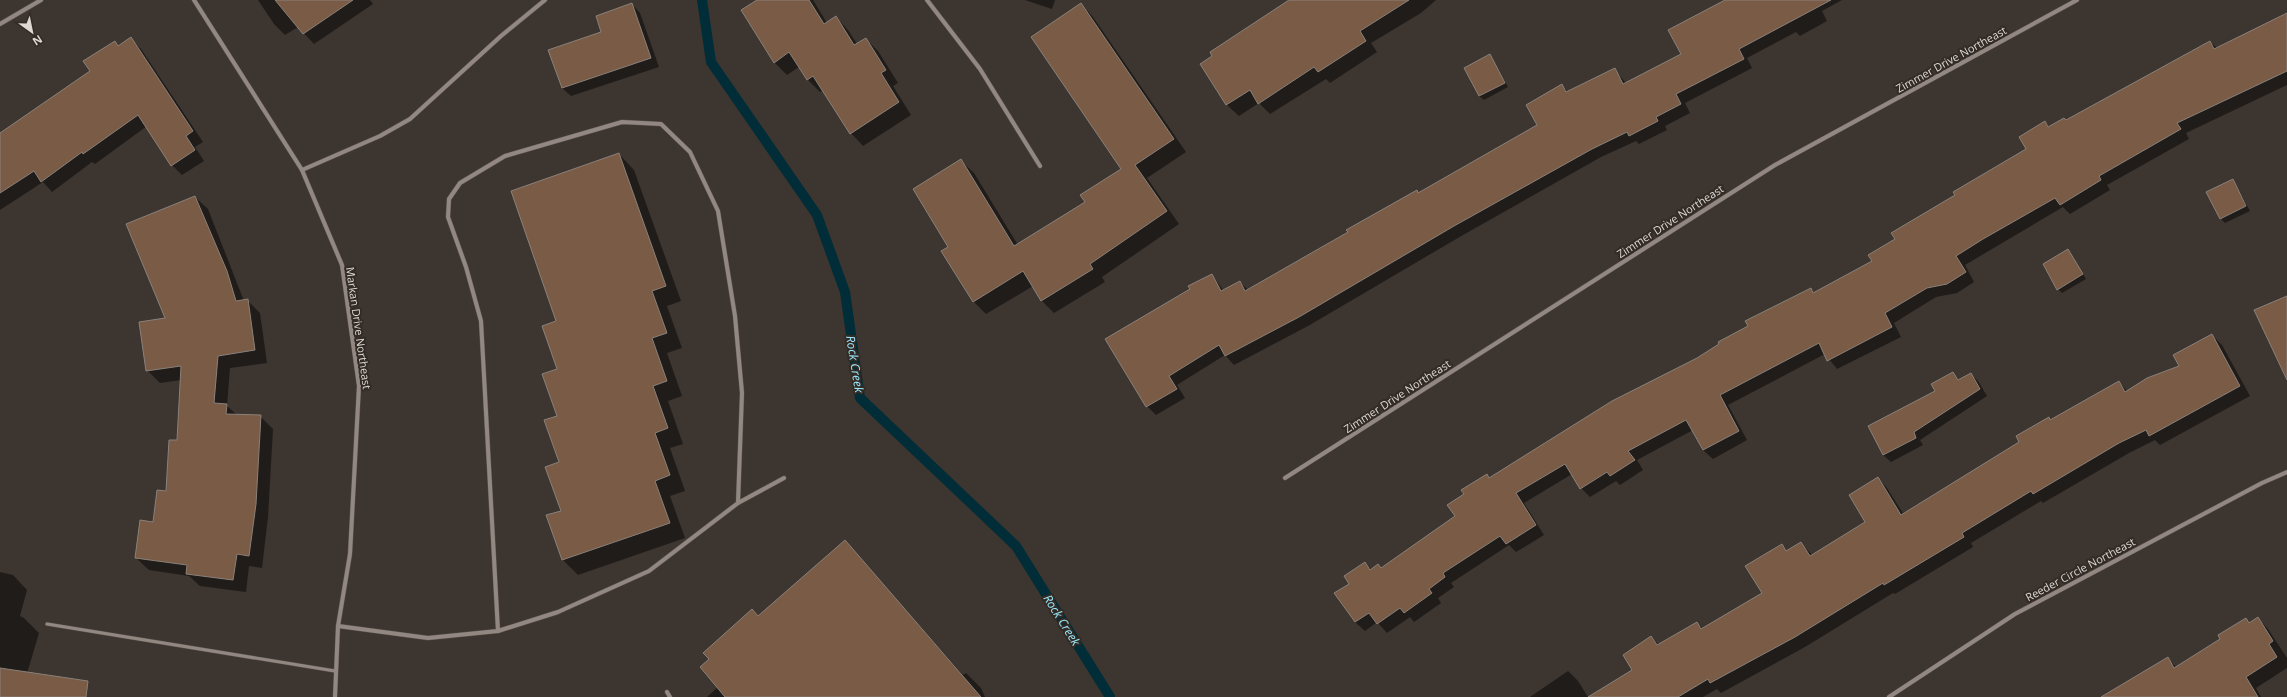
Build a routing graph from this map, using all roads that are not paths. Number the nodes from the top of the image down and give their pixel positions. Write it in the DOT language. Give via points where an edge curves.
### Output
graph roads {
  1 [pos="41,0"];
  2 [pos="194,0"];
  3 [pos="545,0"];
  4 [pos="927,0"];
  5 [pos="2077,0"];
  6 [pos="0,24"];
  7 [pos="1040,166"];
  8 [pos="302,170"];
  9 [pos="2287,472"];
  10 [pos="784,478"];
  11 [pos="1285,478"];
  12 [pos="738,503"];
  13 [pos="47,624"];
  14 [pos="338,626"];
  15 [pos="498,631"];
  16 [pos="336,671"];
  17 [pos="667,692"];
  18 [pos="335,697"];
  19 [pos="670,697"];
  20 [pos="1889,697"];
  1 -- 6 [label="street"];
  2 -- 8 [label="street, Markan Drive Northeast"];
  3 -- 8 [label="street" via="501,36 410,119 380,136"];
  4 -- 7 [label="street" via="980,69"];
  5 -- 11 [label="street, Zimmer Drive Northeast" via="1775,165"];
  8 -- 14 [label="street, Markan Drive Northeast" via="342,265 359,386 350,554"];
  9 -- 20 [label="street, Reeder Circle Northeast" via="2015,614"];
  10 -- 12 [label="street"];
  12 -- 15 [label="street" via="649,571 558,612"];
  12 -- 15 [label="street" via="742,393 735,316 718,211 690,152 661,124 622,122 505,156 460,183 449,198 448,217 466,267 480,321"];
  13 -- 16 [label="lane"];
  14 -- 15 [label="street" via="428,638"];
  14 -- 16 [label="street, Markan Drive Northeast"];
  16 -- 18 [label="street, Markan Drive Northeast"];
  17 -- 19 [label="street"];
}
